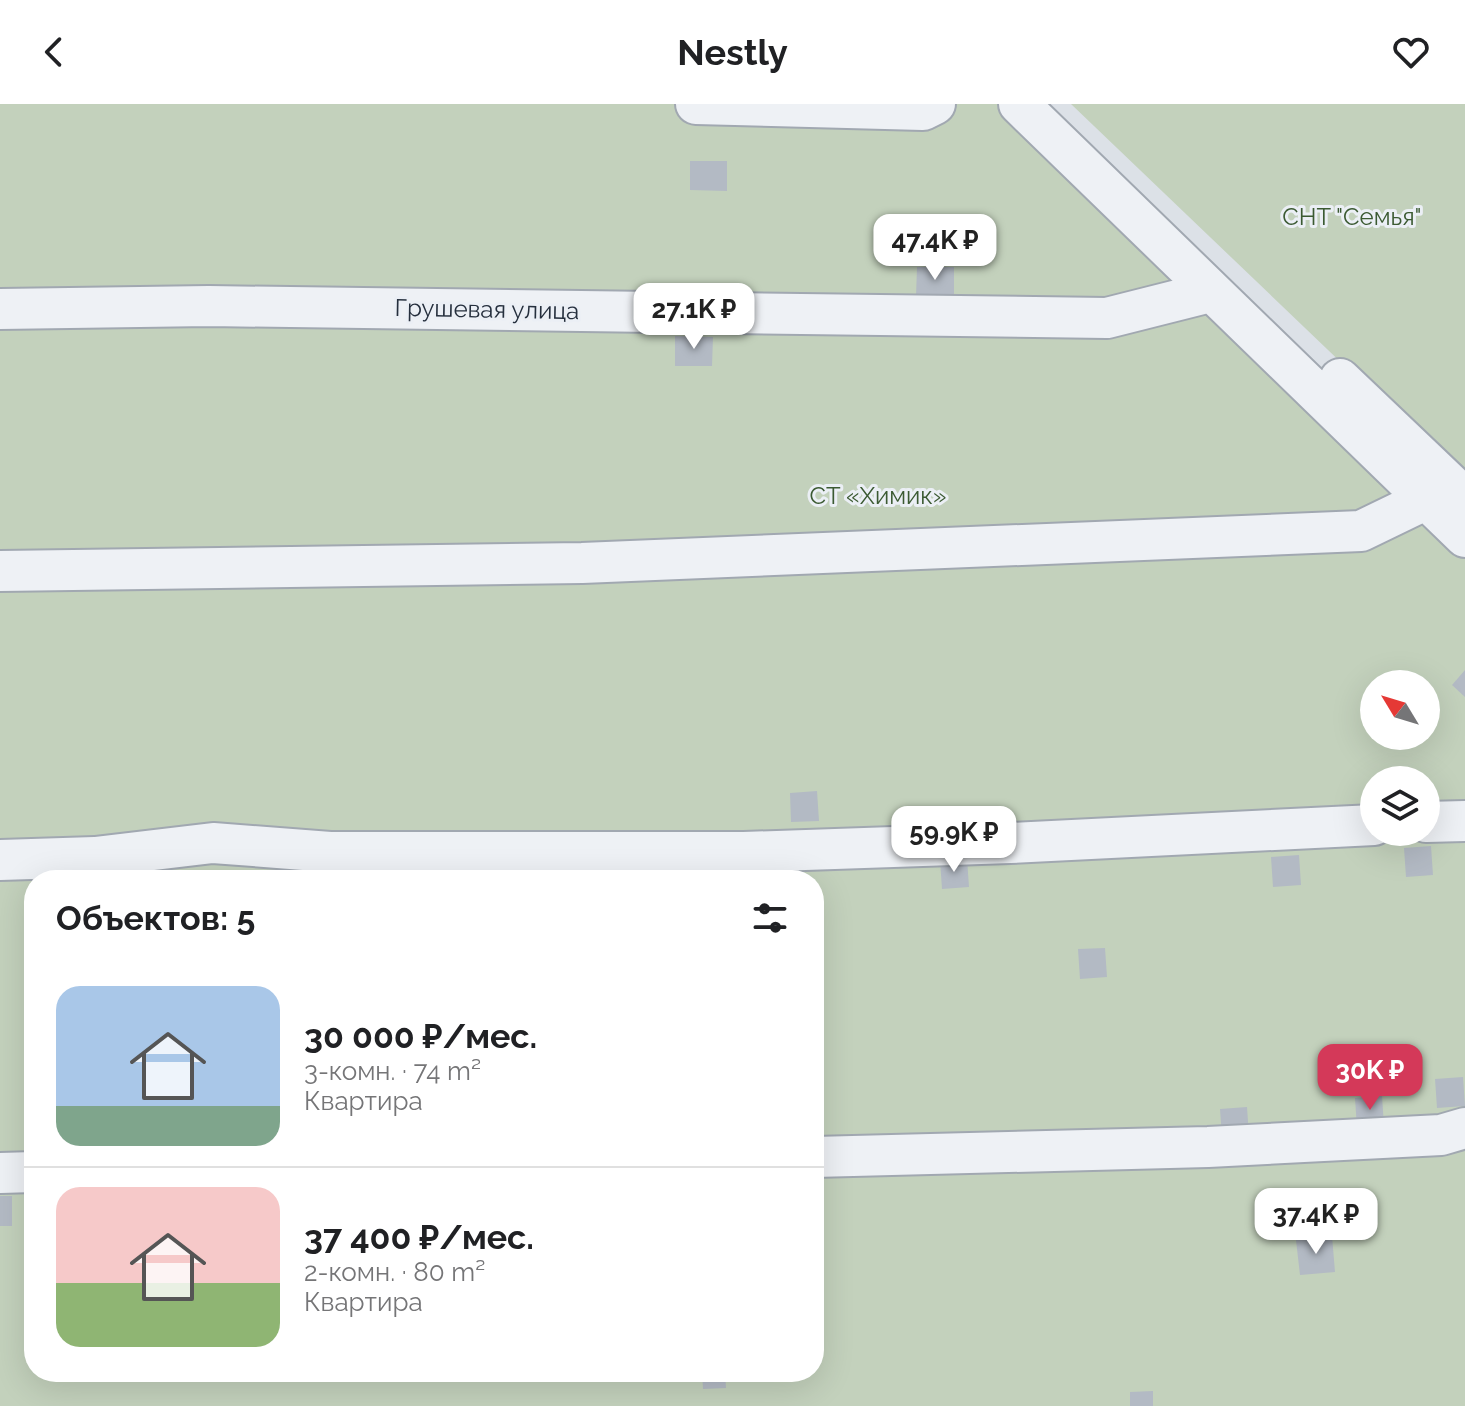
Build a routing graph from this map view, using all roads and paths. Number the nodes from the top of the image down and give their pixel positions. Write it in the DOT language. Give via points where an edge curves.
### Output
graph roads {
  1 [pos="696,104"];
  2 [pos="935,104"];
  3 [pos="1019,104"];
  4 [pos="1051,104"];
  5 [pos="1210,292"];
  6 [pos="0,309"];
  7 [pos="1465,498"];
  8 [pos="1425,500"];
  9 [pos="1465,537"];
  10 [pos="0,571"];
  11 [pos="1465,821"];
  12 [pos="1440,822"];
  13 [pos="1360,826"];
  14 [pos="0,860"];
  15 [pos="1465,1128"];
  16 [pos="824,1157"];
  17 [pos="24,1172"];
  18 [pos="0,1173"];
  1 -- 2 [label="street" via="923,110"];
  3 -- 5 [label="street"];
  4 -- 7 [label="street"];
  5 -- 6 [label="street, Грушевая улица" via="1107,318 209,306"];
  5 -- 8 [label="street"];
  8 -- 9 [label="street"];
  8 -- 10 [label="street" via="1361,531 582,563"];
  11 -- 12 [label="street"];
  13 -- 14 [label="street" via="744,852 330,852 213,843 95,857"];
  15 -- 16 [label="street" via="1441,1135 1208,1147"];
  17 -- 18 [label="street"];
}
